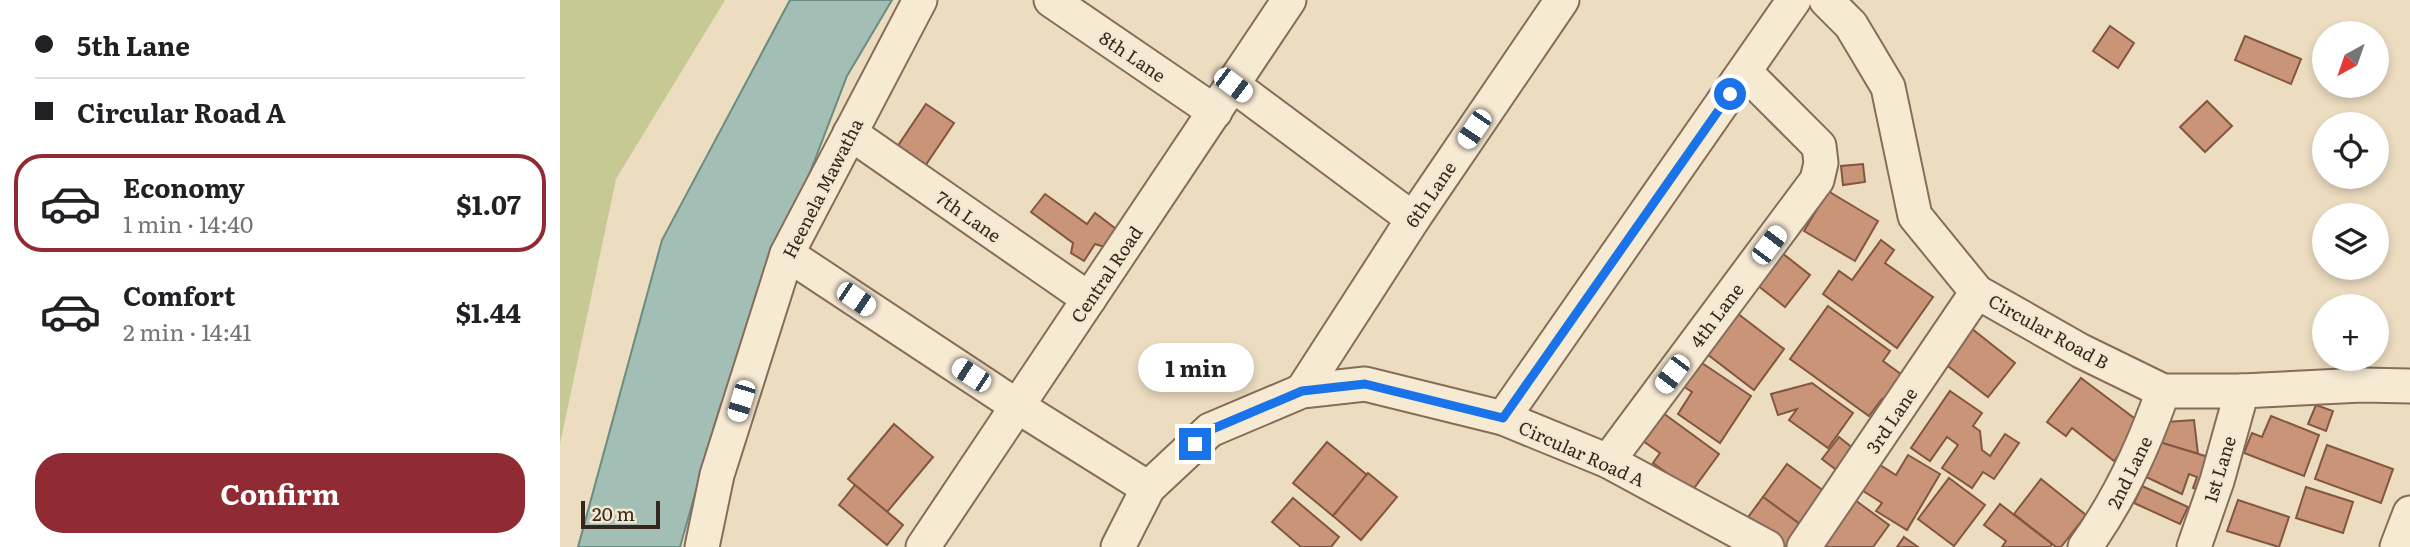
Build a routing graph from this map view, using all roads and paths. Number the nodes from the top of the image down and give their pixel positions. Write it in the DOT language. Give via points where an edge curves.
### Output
graph roads {
  1 [pos="920,0"];
  2 [pos="1051,0"];
  3 [pos="1289,0"];
  4 [pos="1562,0"];
  5 [pos="1794,0"];
  6 [pos="1826,0"];
  7 [pos="1745,72"];
  8 [pos="1233,85"];
  9 [pos="1214,112"];
  10 [pos="850,133"];
  11 [pos="1413,219"];
  12 [pos="787,254"];
  13 [pos="1977,292"];
  14 [pos="1089,299"];
  15 [pos="2410,386"];
  16 [pos="1302,391"];
  17 [pos="2163,391"];
  18 [pos="2242,391"];
  19 [pos="1017,406"];
  20 [pos="1503,418"];
  21 [pos="1608,461"];
  22 [pos="1148,488"];
  23 [pos="2410,513"];
  24 [pos="702,547"];
  25 [pos="923,547"];
  26 [pos="1118,547"];
  27 [pos="1768,547"];
  28 [pos="1804,547"];
  29 [pos="2085,547"];
  30 [pos="2193,547"];
  31 [pos="2397,547"];
  1 -- 10 [label="street, Heenela Mawatha"];
  2 -- 9 [label="street, 8th Lane"];
  3 -- 8 [label="street, Central Road"];
  4 -- 11 [label="street, 6th Lane"];
  5 -- 7 [label="street"];
  6 -- 13 [label="street, Circular Road B" via="1850,25 1888,87 1915,215"];
  7 -- 20 [label="street"];
  7 -- 21 [label="street, 4th Lane" via="1819,146 1817,180"];
  8 -- 9 [label="street, Central Road"];
  8 -- 11 [label="street"];
  9 -- 14 [label="street, Central Road"];
  10 -- 12 [label="street, Heenela Mawatha"];
  10 -- 14 [label="street, 7th Lane"];
  11 -- 16 [label="street, 6th Lane"];
  12 -- 19 [label="street"];
  12 -- 24 [label="street, Heenela Mawatha" via="717,475"];
  13 -- 17 [label="street, Circular Road B"];
  13 -- 28 [label="street, 3rd Lane"];
  14 -- 19 [label="street, Central Road"];
  15 -- 18 [label="street, Circular Road B"];
  16 -- 20 [label="street, Circular Road A" via="1365,384"];
  16 -- 22 [label="street, Circular Road A" via="1210,430"];
  17 -- 18 [label="street, Circular Road B"];
  17 -- 29 [label="street, 2nd Lane" via="2150,430 2106,518"];
  18 -- 30 [label="street, 1st Lane"];
  19 -- 22 [label="street"];
  19 -- 25 [label="street, Central Road"];
  20 -- 21 [label="street, Circular Road A"];
  21 -- 27 [label="street, Circular Road A"];
  22 -- 26 [label="street, Circular Road A"];
  23 -- 31 [label="street"];
}
